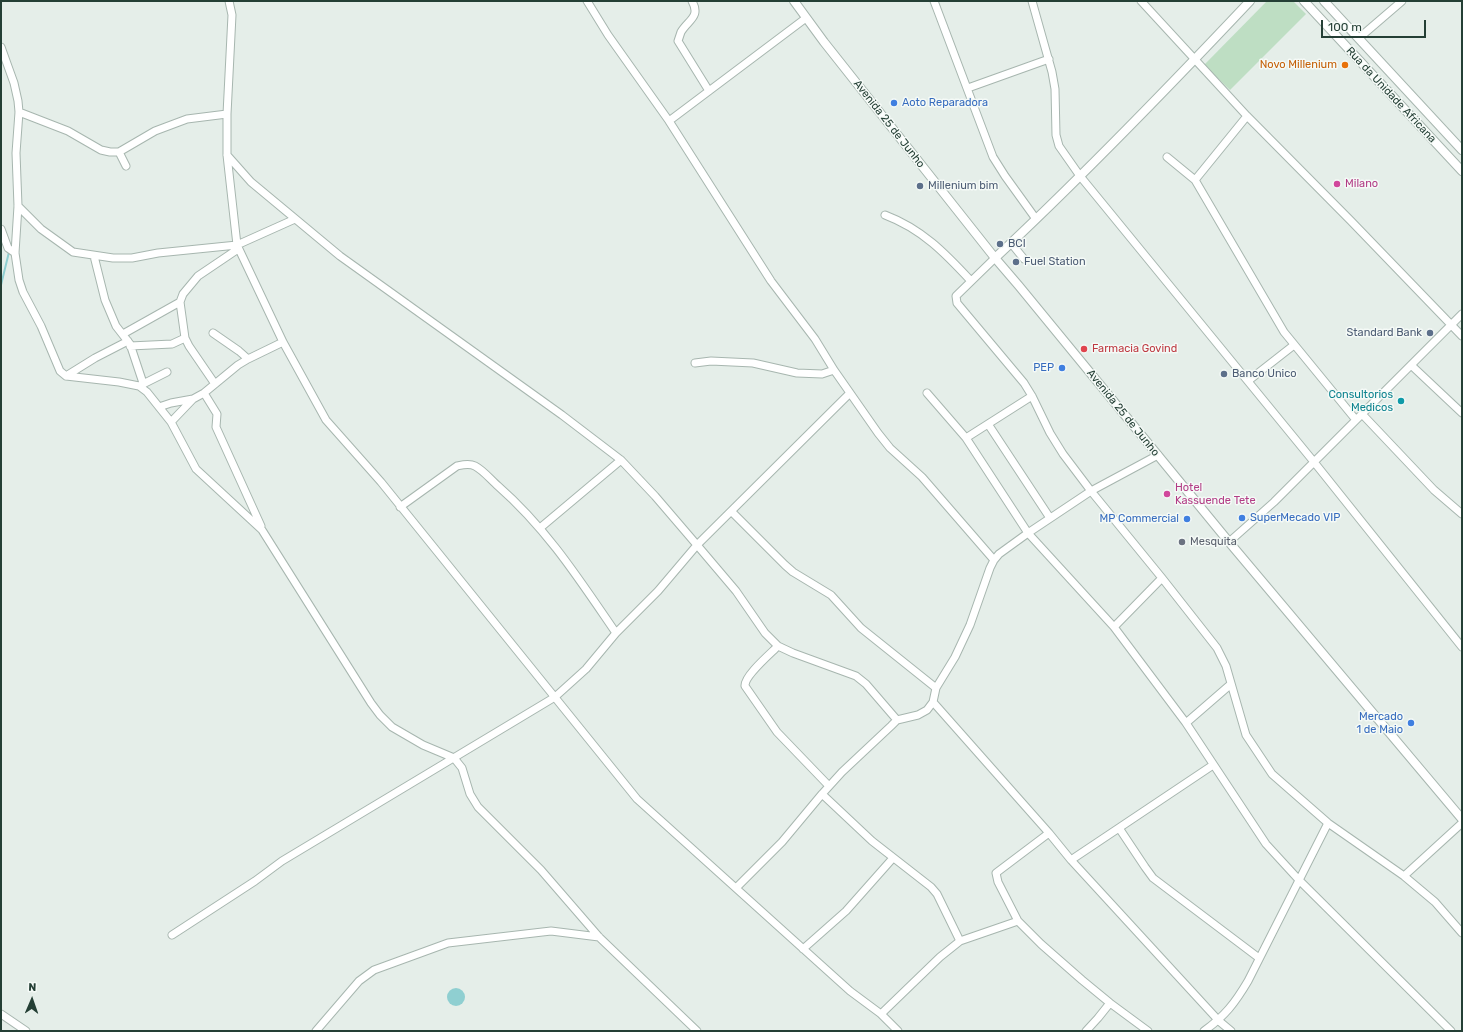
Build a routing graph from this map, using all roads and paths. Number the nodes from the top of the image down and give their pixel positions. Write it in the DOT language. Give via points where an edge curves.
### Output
graph roads {
  1 [pos="229,1"];
  2 [pos="587,1"];
  3 [pos="692,1"];
  4 [pos="794,1"];
  5 [pos="934,1"];
  6 [pos="1032,1"];
  7 [pos="1141,1"];
  8 [pos="1250,1"];
  9 [pos="1304,1"];
  10 [pos="1324,1"];
  11 [pos="1402,1"];
  12 [pos="806,18"];
  13 [pos="1359,38"];
  14 [pos="1,47"];
  15 [pos="1049,59"];
  16 [pos="1195,60"];
  17 [pos="968,88"];
  18 [pos="709,91"];
  19 [pos="19,112"];
  20 [pos="227,114"];
  21 [pos="1247,116"];
  22 [pos="669,121"];
  23 [pos="1462,150"];
  24 [pos="119,152"];
  25 [pos="227,155"];
  26 [pos="1167,157"];
  27 [pos="126,166"];
  28 [pos="1462,171"];
  29 [pos="1080,176"];
  30 [pos="1194,180"];
  31 [pos="18,206"];
  32 [pos="885,215"];
  33 [pos="295,219"];
  34 [pos="1036,219"];
  35 [pos="1,229"];
  36 [pos="1011,243"];
  37 [pos="238,247"];
  38 [pos="16,253"];
  39 [pos="94,256"];
  40 [pos="995,258"];
  41 [pos="1024,259"];
  42 [pos="971,281"];
  43 [pos="180,302"];
  44 [pos="1462,314"];
  45 [pos="1451,325"];
  46 [pos="213,333"];
  47 [pos="123,334"];
  48 [pos="1462,336"];
  49 [pos="186,338"];
  50 [pos="283,342"];
  51 [pos="129,344"];
  52 [pos="1294,345"];
  53 [pos="248,359"];
  54 [pos="696,363"];
  55 [pos="1411,366"];
  56 [pos="834,370"];
  57 [pos="167,372"];
  58 [pos="66,376"];
  59 [pos="1248,381"];
  60 [pos="141,384"];
  61 [pos="215,384"];
  62 [pos="204,393"];
  63 [pos="850,393"];
  64 [pos="927,393"];
  65 [pos="1032,396"];
  66 [pos="193,399"];
  67 [pos="159,407"];
  68 [pos="1462,413"];
  69 [pos="1362,414"];
  70 [pos="1356,420"];
  71 [pos="171,422"];
  72 [pos="988,424"];
  73 [pos="966,438"];
  74 [pos="1158,455"];
  75 [pos="621,460"];
  76 [pos="1314,462"];
  77 [pos="1090,491"];
  78 [pos="400,507"];
  79 [pos="732,512"];
  80 [pos="1462,514"];
  81 [pos="1050,518"];
  82 [pos="540,528"];
  83 [pos="262,530"];
  84 [pos="1028,533"];
  85 [pos="1229,542"];
  86 [pos="697,545"];
  87 [pos="994,560"];
  88 [pos="1162,578"];
  89 [pos="1114,627"];
  90 [pos="616,633"];
  91 [pos="1461,643"];
  92 [pos="778,646"];
  93 [pos="1231,684"];
  94 [pos="936,688"];
  95 [pos="555,697"];
  96 [pos="933,702"];
  97 [pos="898,720"];
  98 [pos="1186,723"];
  99 [pos="454,758"];
  100 [pos="1213,765"];
  101 [pos="829,786"];
  102 [pos="822,794"];
  103 [pos="1462,819"];
  104 [pos="1328,823"];
  105 [pos="1462,823"];
  106 [pos="1119,828"];
  107 [pos="1049,833"];
  108 [pos="893,858"];
  109 [pos="1071,860"];
  110 [pos="1404,876"];
  111 [pos="1299,880"];
  112 [pos="736,888"];
  113 [pos="1018,921"];
  114 [pos="1462,933"];
  115 [pos="172,936"];
  116 [pos="599,937"];
  117 [pos="960,941"];
  118 [pos="803,949"];
  119 [pos="1259,958"];
  120 [pos="1110,1003"];
  121 [pos="1,1014"];
  122 [pos="881,1014"];
  123 [pos="1219,1021"];
  124 [pos="26,1031"];
  125 [pos="316,1031"];
  126 [pos="696,1031"];
  127 [pos="898,1031"];
  128 [pos="1086,1031"];
  129 [pos="1148,1031"];
  130 [pos="1204,1031"];
  131 [pos="1231,1031"];
  132 [pos="1451,1031"];
  1 -- 20 [label="street" via="232,15"];
  2 -- 22 [label="street"];
  3 -- 18 [label="street" via="695,16 682,31 678,41"];
  4 -- 12 [label="street, Avenida 25 de Junho"];
  5 -- 17 [label="street"];
  6 -- 15 [label="street"];
  7 -- 16 [label="street"];
  8 -- 16 [label="street"];
  9 -- 28 [label="street, Rua da Unidade Africana"];
  10 -- 13 [label="street, Rua da Unidade Africana"];
  11 -- 13 [label="street"];
  12 -- 18 [label="street"];
  12 -- 40 [label="street, Avenida 25 de Junho"];
  13 -- 23 [label="street, Rua da Unidade Africana"];
  14 -- 19 [label="street" via="14,84"];
  15 -- 17 [label="street"];
  15 -- 29 [label="street" via="1055,89 1056,135 1059,146"];
  16 -- 21 [label="street"];
  16 -- 29 [label="street"];
  17 -- 34 [label="street" via="993,157"];
  18 -- 22 [label="street"];
  19 -- 24 [label="street" via="68,131 101,150"];
  19 -- 31 [label="street" via="16,153"];
  20 -- 24 [label="street" via="188,119 155,131"];
  20 -- 25 [label="street"];
  21 -- 30 [label="street"];
  21 -- 45 [label="street"];
  22 -- 56 [label="street" via="771,281 815,339"];
  24 -- 27 [label="street"];
  25 -- 33 [label="street" via="251,182"];
  25 -- 37 [label="street"];
  26 -- 30 [label="street"];
  29 -- 34 [label="street"];
  29 -- 59 [label="street"];
  30 -- 52 [label="street" via="1263,299"];
  31 -- 38 [label="street"];
  31 -- 39 [label="street" via="41,229 73,252"];
  32 -- 42 [label="street" via="909,225 930,240"];
  33 -- 37 [label="street"];
  33 -- 75 [label="street" via="378,285 562,414"];
  34 -- 36 [label="street"];
  35 -- 38 [label="street" via="8,248"];
  36 -- 40 [label="street"];
  36 -- 41 [label="street"];
  37 -- 39 [label="street" via="158,253 132,258"];
  37 -- 43 [label="street" via="198,276 183,294"];
  37 -- 50 [label="street"];
  38 -- 58 [label="street" via="23,292 60,371"];
  39 -- 47 [label="street" via="105,300 116,326"];
  40 -- 42 [label="street"];
  40 -- 74 [label="street, Avenida 25 de Junho"];
  42 -- 65 [label="street" via="956,296 956,303 1015,371"];
  43 -- 47 [label="street"];
  43 -- 49 [label="street"];
  44 -- 45 [label="street"];
  45 -- 48 [label="street"];
  45 -- 55 [label="street"];
  46 -- 53 [label="street"];
  47 -- 51 [label="street"];
  49 -- 51 [label="street" via="172,344"];
  49 -- 61 [label="street"];
  50 -- 53 [label="street"];
  50 -- 78 [label="street" via="326,420"];
  51 -- 58 [label="street" via="95,358"];
  51 -- 60 [label="street"];
  52 -- 59 [label="street"];
  52 -- 70 [label="street"];
  53 -- 61 [label="street"];
  54 -- 56 [label="street" via="753,363 797,373 814,374"];
  55 -- 68 [label="street"];
  55 -- 69 [label="street"];
  56 -- 63 [label="street"];
  57 -- 60 [label="street"];
  58 -- 60 [label="street"];
  59 -- 76 [label="street"];
  60 -- 67 [label="street"];
  61 -- 62 [label="street"];
  62 -- 66 [label="street"];
  62 -- 83 [label="street" via="217,414 216,427"];
  63 -- 79 [label="street"];
  63 -- 87 [label="street" via="890,448 922,477"];
  64 -- 73 [label="street"];
  65 -- 72 [label="street"];
  65 -- 77 [label="street" via="1056,444"];
  66 -- 67 [label="street" via="171,402"];
  66 -- 71 [label="street"];
  67 -- 71 [label="street"];
  69 -- 70 [label="street"];
  69 -- 80 [label="street" via="1434,490"];
  70 -- 76 [label="street"];
  71 -- 83 [label="street" via="196,469"];
  72 -- 73 [label="street"];
  72 -- 81 [label="street"];
  73 -- 84 [label="street"];
  74 -- 77 [label="street"];
  74 -- 85 [label="street, Avenida 25 de Junho"];
  75 -- 82 [label="street"];
  75 -- 86 [label="street"];
  76 -- 85 [label="street"];
  76 -- 91 [label="street"];
  77 -- 81 [label="street"];
  77 -- 88 [label="street"];
  78 -- 82 [label="street" via="457,466 465,464 474,466 511,498"];
  78 -- 95 [label="street"];
  79 -- 86 [label="street"];
  79 -- 94 [label="street" via="793,572 831,595 861,628"];
  81 -- 84 [label="street"];
  82 -- 90 [label="street" via="587,589"];
  83 -- 99 [label="street" via="380,715 392,727 423,745"];
  84 -- 87 [label="street"];
  84 -- 89 [label="street"];
  85 -- 103 [label="street, Avenida 25 de Junho"];
  86 -- 90 [label="street" via="658,591"];
  86 -- 92 [label="street" via="736,591 765,633"];
  87 -- 94 [label="street" via="963,641"];
  88 -- 89 [label="street"];
  88 -- 93 [label="street" via="1217,648"];
  89 -- 98 [label="street"];
  90 -- 95 [label="street" via="586,669"];
  92 -- 97 [label="street" via="856,676"];
  92 -- 101 [label="street" via="751,674 744,686 778,732"];
  93 -- 98 [label="street"];
  93 -- 104 [label="street" via="1246,734 1272,774"];
  94 -- 96 [label="street"];
  95 -- 99 [label="street"];
  95 -- 112 [label="street" via="637,799"];
  96 -- 97 [label="street" via="927,710 918,715"];
  96 -- 107 [label="street"];
  97 -- 101 [label="street"];
  98 -- 100 [label="street"];
  99 -- 115 [label="street" via="282,861"];
  99 -- 116 [label="street" via="462,768 470,794 478,807 541,870"];
  100 -- 106 [label="street"];
  100 -- 111 [label="street" via="1266,844"];
  101 -- 102 [label="street"];
  102 -- 108 [label="street"];
  102 -- 112 [label="street" via="782,842"];
  104 -- 110 [label="street"];
  104 -- 111 [label="street"];
  105 -- 110 [label="street"];
  106 -- 109 [label="street"];
  106 -- 119 [label="street" via="1153,878"];
  107 -- 109 [label="street"];
  107 -- 113 [label="street" via="996,873"];
  108 -- 117 [label="street" via="931,887"];
  108 -- 118 [label="street" via="846,911"];
  109 -- 123 [label="street"];
  110 -- 114 [label="street" via="1435,902"];
  111 -- 119 [label="street"];
  111 -- 132 [label="street"];
  112 -- 118 [label="street"];
  113 -- 117 [label="street"];
  113 -- 120 [label="street"];
  116 -- 125 [label="street" via="551,931 448,943 374,970 348,992"];
  116 -- 126 [label="street"];
  117 -- 122 [label="street"];
  118 -- 122 [label="street" via="850,991"];
  119 -- 123 [label="street" via="1235,1003"];
  120 -- 128 [label="street"];
  120 -- 129 [label="street"];
  121 -- 124 [label="street"];
  122 -- 127 [label="street"];
  123 -- 130 [label="street"];
  123 -- 131 [label="street"];
}
